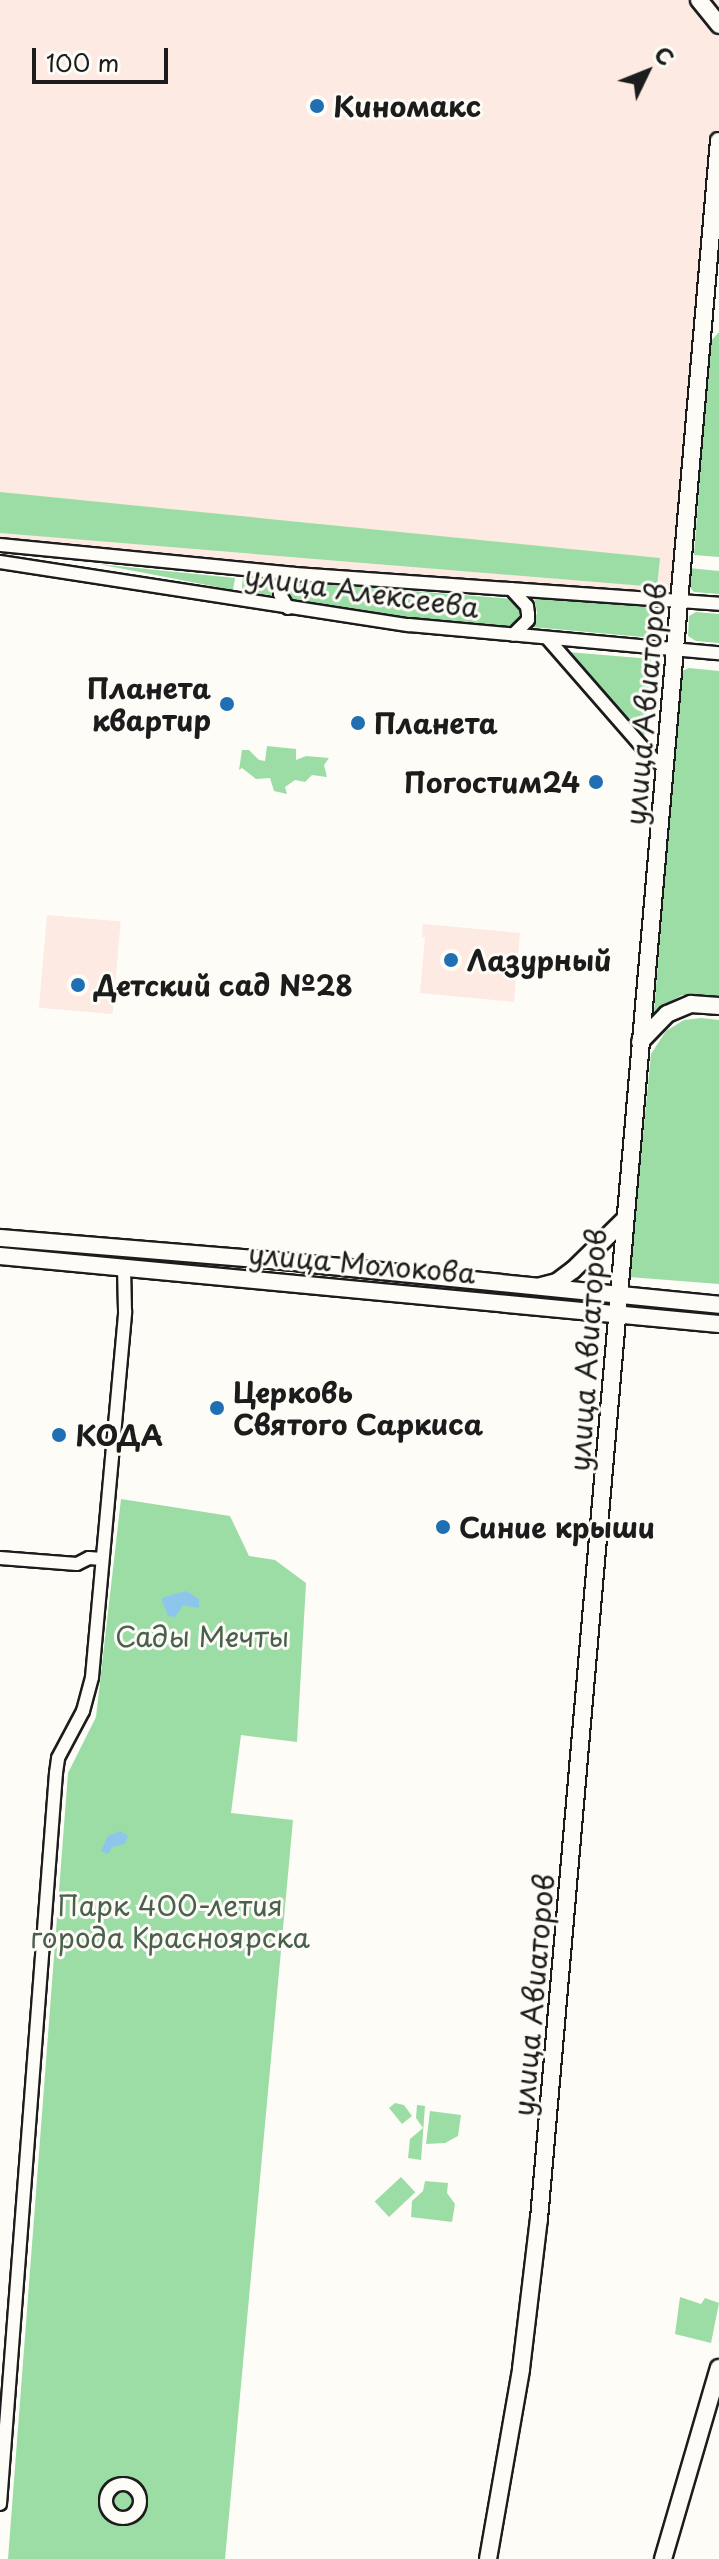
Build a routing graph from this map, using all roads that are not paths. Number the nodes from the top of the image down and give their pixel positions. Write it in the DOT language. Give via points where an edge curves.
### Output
graph roads {
  1 [pos="699,0"];
  2 [pos="719,25"];
  3 [pos="719,141"];
  4 [pos="719,322"];
  5 [pos="701,342"];
  6 [pos="0,545"];
  7 [pos="0,562"];
  8 [pos="293,574"];
  9 [pos="511,589"];
  10 [pos="681,601"];
  11 [pos="719,604"];
  12 [pos="288,608"];
  13 [pos="513,635"];
  14 [pos="548,639"];
  15 [pos="676,650"];
  16 [pos="719,653"];
  17 [pos="664,767"];
  18 [pos="719,1006"];
  19 [pos="640,1042"];
  20 [pos="623,1221"];
  21 [pos="0,1238"];
  22 [pos="0,1256"];
  23 [pos="124,1267"];
  24 [pos="536,1288"];
  25 [pos="618,1296"];
  26 [pos="719,1305"];
  27 [pos="617,1314"];
  28 [pos="719,1324"];
  29 [pos="0,1558"];
  30 [pos="96,1558"];
  31 [pos="719,2368"];
  32 [pos="0,2504"];
  33 [pos="488,2559"];
  34 [pos="663,2559"];
  1 -- 2 [label="main road"];
  3 -- 5 [label="main road, улица Авиаторов"];
  4 -- 5 [label="main road"];
  5 -- 10 [label="main road, улица Авиаторов"];
  6 -- 8 [label="street, улица Алексеева"];
  7 -- 12 [label="street, улица Алексеева"];
  8 -- 9 [label="street, улица Алексеева"];
  8 -- 12 [label="street" via="280,586"];
  9 -- 10 [label="street, улица Алексеева"];
  9 -- 13 [label="street" via="528,614"];
  10 -- 11 [label="street, улица Алексеева"];
  10 -- 15 [label="main road, улица Авиаторов"];
  12 -- 13 [label="street, улица Алексеева"];
  13 -- 14 [label="street, улица Алексеева"];
  14 -- 15 [label="street, улица Алексеева"];
  14 -- 17 [label="street"];
  15 -- 16 [label="street, улица Алексеева"];
  15 -- 17 [label="main road, улица Авиаторов"];
  17 -- 19 [label="main road, улица Авиаторов"];
  18 -- 19 [label="main road" via="691,1004 667,1014"];
  19 -- 20 [label="main road, улица Авиаторов"];
  20 -- 24 [label="main road" via="573,1270"];
  20 -- 25 [label="main road, улица Авиаторов"];
  21 -- 24 [label="main road, улица Молокова"];
  22 -- 23 [label="main road, улица Молокова"];
  23 -- 27 [label="main road, улица Молокова"];
  23 -- 30 [label="street" via="125,1311"];
  24 -- 25 [label="main road, улица Молокова"];
  25 -- 26 [label="main road, улица Молокова"];
  25 -- 27 [label="main road, улица Авиаторов"];
  27 -- 28 [label="main road, улица Молокова"];
  27 -- 33 [label="main road, улица Авиаторов" via="539,2219 521,2369"];
  29 -- 30 [label="street" via="77,1564"];
  30 -- 32 [label="street" via="92,1677 56,1773"];
  31 -- 34 [label="main road"];
}
